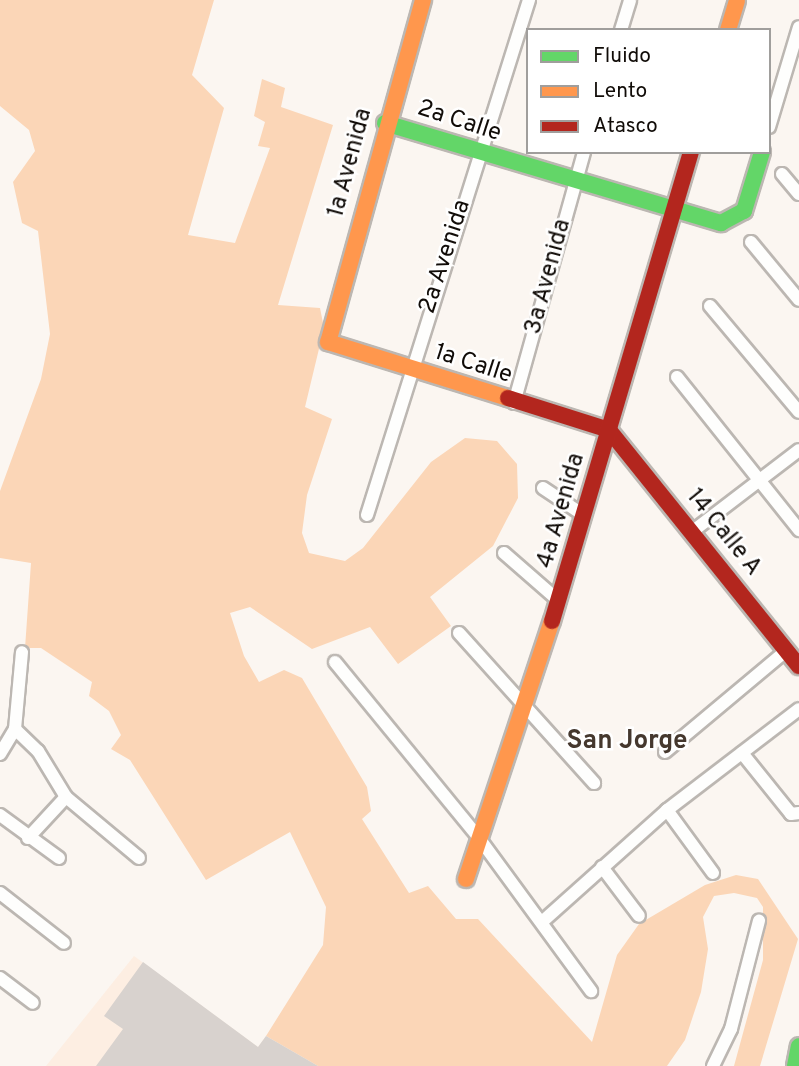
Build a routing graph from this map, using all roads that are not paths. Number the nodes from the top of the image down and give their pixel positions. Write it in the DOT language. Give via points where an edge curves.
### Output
graph roads {
  1 [pos="423,0"];
  2 [pos="529,0"];
  3 [pos="630,0"];
  4 [pos="737,0"];
  5 [pos="799,27"];
  6 [pos="622,28"];
  7 [pos="729,28"];
  8 [pos="771,120"];
  9 [pos="385,123"];
  10 [pos="480,154"];
  11 [pos="583,154"];
  12 [pos="690,154"];
  13 [pos="761,154"];
  14 [pos="782,174"];
  15 [pos="576,181"];
  16 [pos="799,194"];
  17 [pos="673,210"];
  18 [pos="751,242"];
  19 [pos="799,300"];
  20 [pos="710,306"];
  21 [pos="327,340"];
  22 [pos="410,369"];
  23 [pos="677,377"];
  24 [pos="514,402"];
  25 [pos="799,412"];
  26 [pos="609,430"];
  27 [pos="799,450"];
  28 [pos="761,480"];
  29 [pos="543,488"];
  30 [pos="367,515"];
  31 [pos="584,516"];
  32 [pos="799,530"];
  33 [pos="693,531"];
  34 [pos="504,553"];
  35 [pos="559,601"];
  36 [pos="458,633"];
  37 [pos="787,650"];
  38 [pos="22,652"];
  39 [pos="335,663"];
  40 [pos="799,666"];
  41 [pos="527,706"];
  42 [pos="799,709"];
  43 [pos="15,729"];
  44 [pos="665,752"];
  45 [pos="742,753"];
  46 [pos="0,754"];
  47 [pos="594,783"];
  48 [pos="66,797"];
  49 [pos="667,810"];
  50 [pos="799,813"];
  51 [pos="0,815"];
  52 [pos="28,838"];
  53 [pos="479,838"];
  54 [pos="59,858"];
  55 [pos="139,858"];
  56 [pos="602,867"];
  57 [pos="713,873"];
  58 [pos="466,879"];
  59 [pos="0,892"];
  60 [pos="639,916"];
  61 [pos="543,921"];
  62 [pos="759,921"];
  63 [pos="64,943"];
  64 [pos="0,978"];
  65 [pos="591,991"];
  66 [pos="33,1003"];
  67 [pos="799,1046"];
  68 [pos="712,1066"];
  69 [pos="795,1066"];
  1 -- 9 [label="street, 1a Avenida"];
  2 -- 10 [label="street, 2a Avenida"];
  3 -- 6 [label="street"];
  4 -- 7 [label="street"];
  5 -- 8 [label="street"];
  9 -- 10 [label="street, 2a Calle"];
  9 -- 21 [label="street, 1a Avenida"];
  10 -- 15 [label="street, 2a Calle"];
  10 -- 22 [label="street, 2a Avenida"];
  11 -- 15 [label="street, 3a Avenida"];
  12 -- 17 [label="street, 4a Avenida"];
  13 -- 17 [label="street, 2a Calle" via="744,211 721,223"];
  14 -- 16 [label="street"];
  15 -- 17 [label="street, 2a Calle"];
  15 -- 24 [label="street, 3a Avenida"];
  17 -- 26 [label="street, 4a Avenida"];
  18 -- 19 [label="street"];
  20 -- 25 [label="street"];
  21 -- 22 [label="street, 1a Calle"];
  22 -- 24 [label="street, 1a Calle"];
  22 -- 30 [label="street, 2a Avenida"];
  23 -- 28 [label="street"];
  24 -- 26 [label="street, 1a Calle"];
  26 -- 31 [label="street, 4a Avenida"];
  26 -- 33 [label="street, 14 Calle A"];
  27 -- 28 [label="street"];
  28 -- 32 [label="street"];
  28 -- 33 [label="street"];
  29 -- 31 [label="street"];
  31 -- 35 [label="street, 4a Avenida"];
  33 -- 37 [label="street, 14 Calle A"];
  34 -- 35 [label="street"];
  35 -- 41 [label="street, 4a Avenida"];
  36 -- 41 [label="street"];
  37 -- 40 [label="street, 14 Calle A"];
  37 -- 44 [label="street"];
  38 -- 43 [label="street"];
  39 -- 53 [label="street"];
  41 -- 47 [label="street"];
  41 -- 53 [label="street, 4a Avenida"];
  42 -- 45 [label="street"];
  43 -- 46 [label="street"];
  43 -- 48 [label="street" via="38,751"];
  45 -- 49 [label="street"];
  45 -- 50 [label="street" via="791,814"];
  48 -- 52 [label="street"];
  48 -- 55 [label="street"];
  49 -- 56 [label="street"];
  49 -- 57 [label="street"];
  51 -- 52 [label="street"];
  52 -- 54 [label="street"];
  53 -- 58 [label="street, 4a Avenida"];
  53 -- 61 [label="street"];
  56 -- 60 [label="street"];
  56 -- 61 [label="street"];
  59 -- 63 [label="street"];
  61 -- 65 [label="street"];
  62 -- 68 [label="street" via="731,1029"];
  64 -- 66 [label="street"];
  67 -- 69 [label="street"];
}
